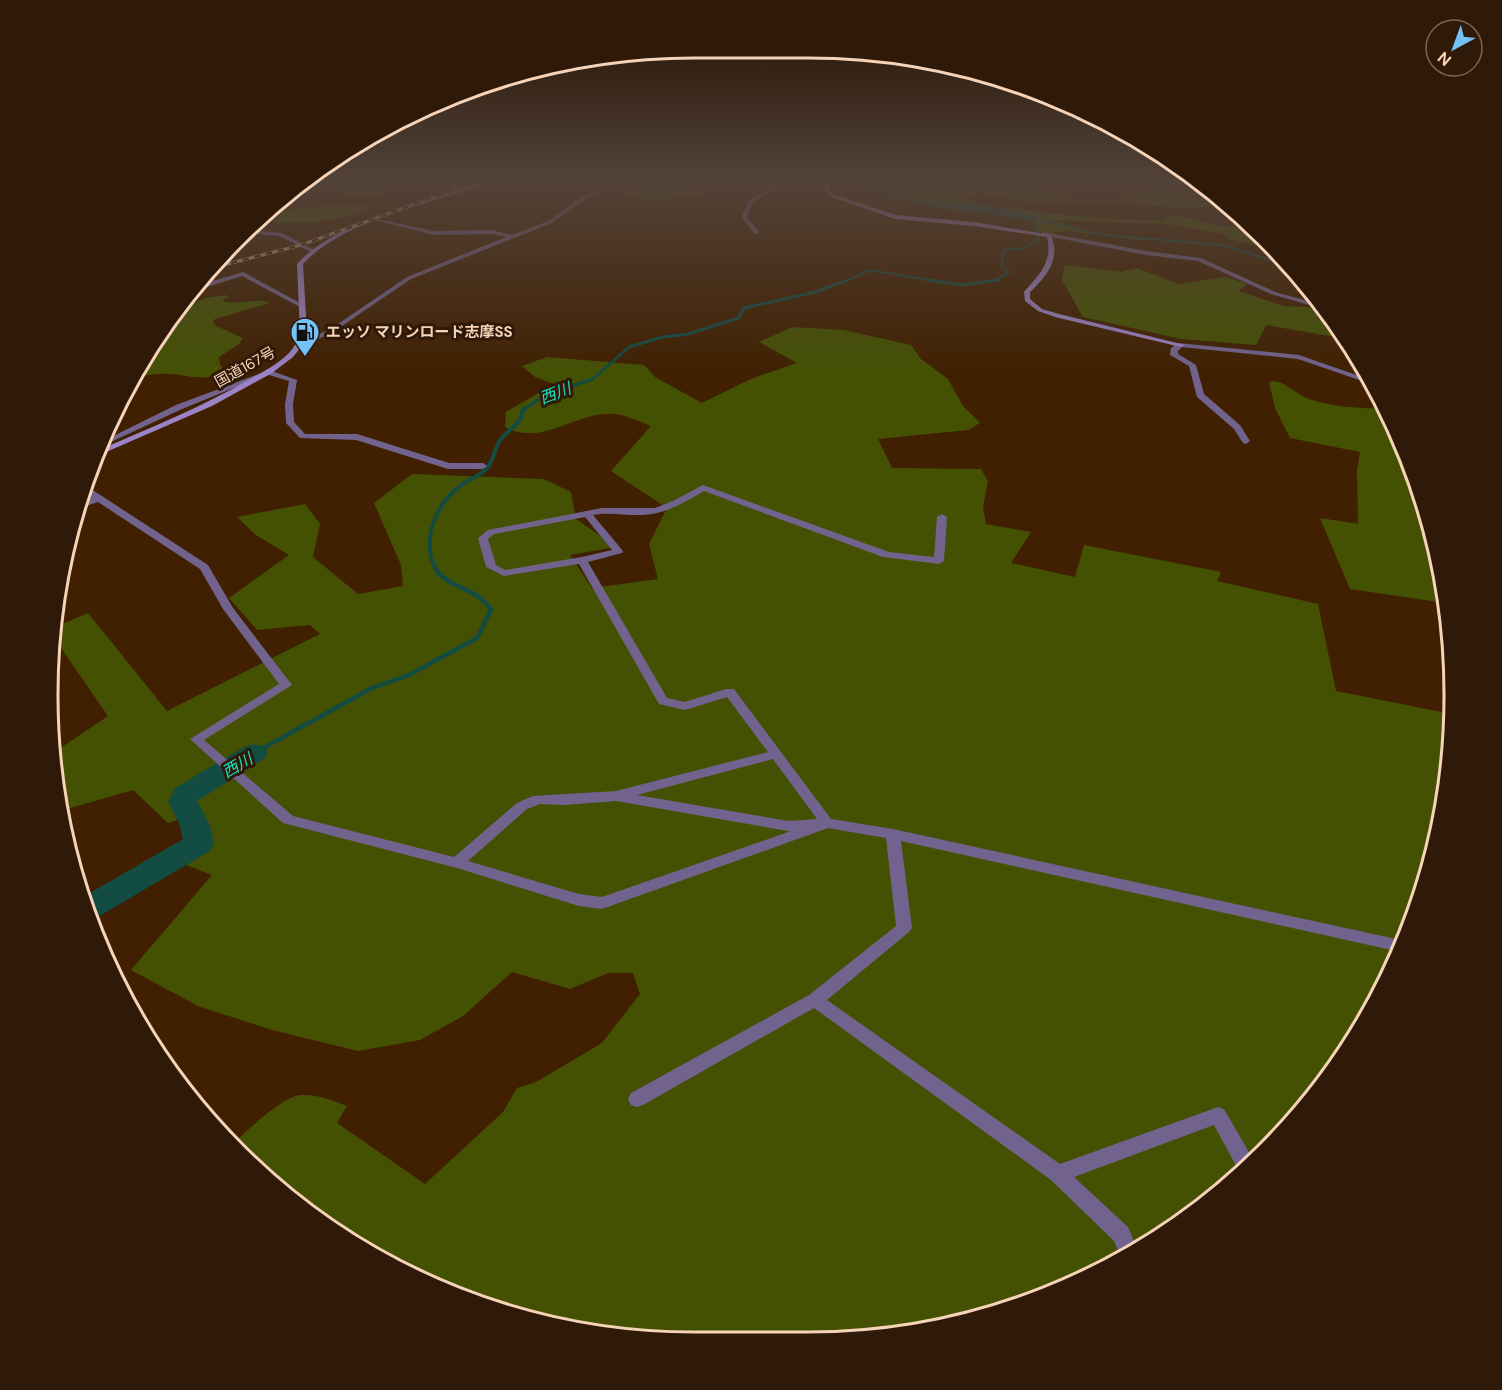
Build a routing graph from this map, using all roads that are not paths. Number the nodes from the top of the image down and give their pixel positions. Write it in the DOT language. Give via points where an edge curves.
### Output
graph roads {
  1 [pos="303,246"];
  2 [pos="318,246"];
  3 [pos="490,246"];
  4 [pos="1051,246"];
  5 [pos="1115,246"];
  6 [pos="311,250"];
  7 [pos="208,285"];
  8 [pos="1308,303"];
  9 [pos="302,306"];
  10 [pos="300,345"];
  11 [pos="1181,345"];
  12 [pos="269,372"];
  13 [pos="1358,377"];
  14 [pos="112,439"];
  15 [pos="1246,441"];
  16 [pos="108,449"];
  17 [pos="483,466"];
  18 [pos="91,493"];
  19 [pos="99,498"];
  20 [pos="88,502"];
  21 [pos="587,514"];
  22 [pos="942,517"];
  23 [pos="582,560"];
  24 [pos="776,754"];
  25 [pos="616,796"];
  26 [pos="827,823"];
  27 [pos="893,834"];
  28 [pos="457,863"];
  29 [pos="1393,944"];
  30 [pos="815,1000"];
  31 [pos="637,1099"];
  32 [pos="1243,1159"];
  33 [pos="1058,1173"];
  34 [pos="1126,1245"];
  1 -- 6 [label="street"];
  2 -- 6 [label="street"];
  3 -- 10 [label="street" via="409,278 334,328"];
  4 -- 11 [label="street" via="1050,265 1027,292 1027,300 1040,310"];
  5 -- 8 [label="street" via="1199,259 1273,293"];
  6 -- 9 [label="street, 国道167号" via="300,264"];
  7 -- 9 [label="street" via="243,274"];
  9 -- 10 [label="street, 国道167号"];
  10 -- 12 [label="street, 国道167号"];
  11 -- 13 [label="street" via="1292,356"];
  11 -- 15 [label="street" via="1174,355 1192,365 1200,395 1237,427"];
  12 -- 14 [label="street" via="179,406"];
  12 -- 16 [label="street, 国道167号"];
  12 -- 17 [label="street" via="293,380 290,423 303,436 357,437 448,466"];
  18 -- 19 [label="street"];
  19 -- 20 [label="street"];
  19 -- 28 [label="street" via="204,567 228,609 286,685 196,740 288,820"];
  21 -- 22 [label="street" via="599,510 649,513 677,504 703,488 887,555 939,561"];
  21 -- 23 [label="street" via="618,550"];
  21 -- 23 [label="street" via="491,532 483,538 491,567 504,573"];
  23 -- 24 [label="street" via="663,701 685,706 730,692"];
  24 -- 25 [label="street"];
  24 -- 26 [label="street"];
  25 -- 26 [label="street" via="788,826"];
  25 -- 28 [label="street" via="538,799 522,806"];
  26 -- 27 [label="street"];
  26 -- 28 [label="street" via="602,903 579,900"];
  27 -- 29 [label="street"];
  27 -- 30 [label="street" via="904,928"];
  30 -- 31 [label="street"];
  30 -- 33 [label="street"];
  32 -- 33 [label="street" via="1218,1115"];
  33 -- 34 [label="street" via="1121,1234"];
}
